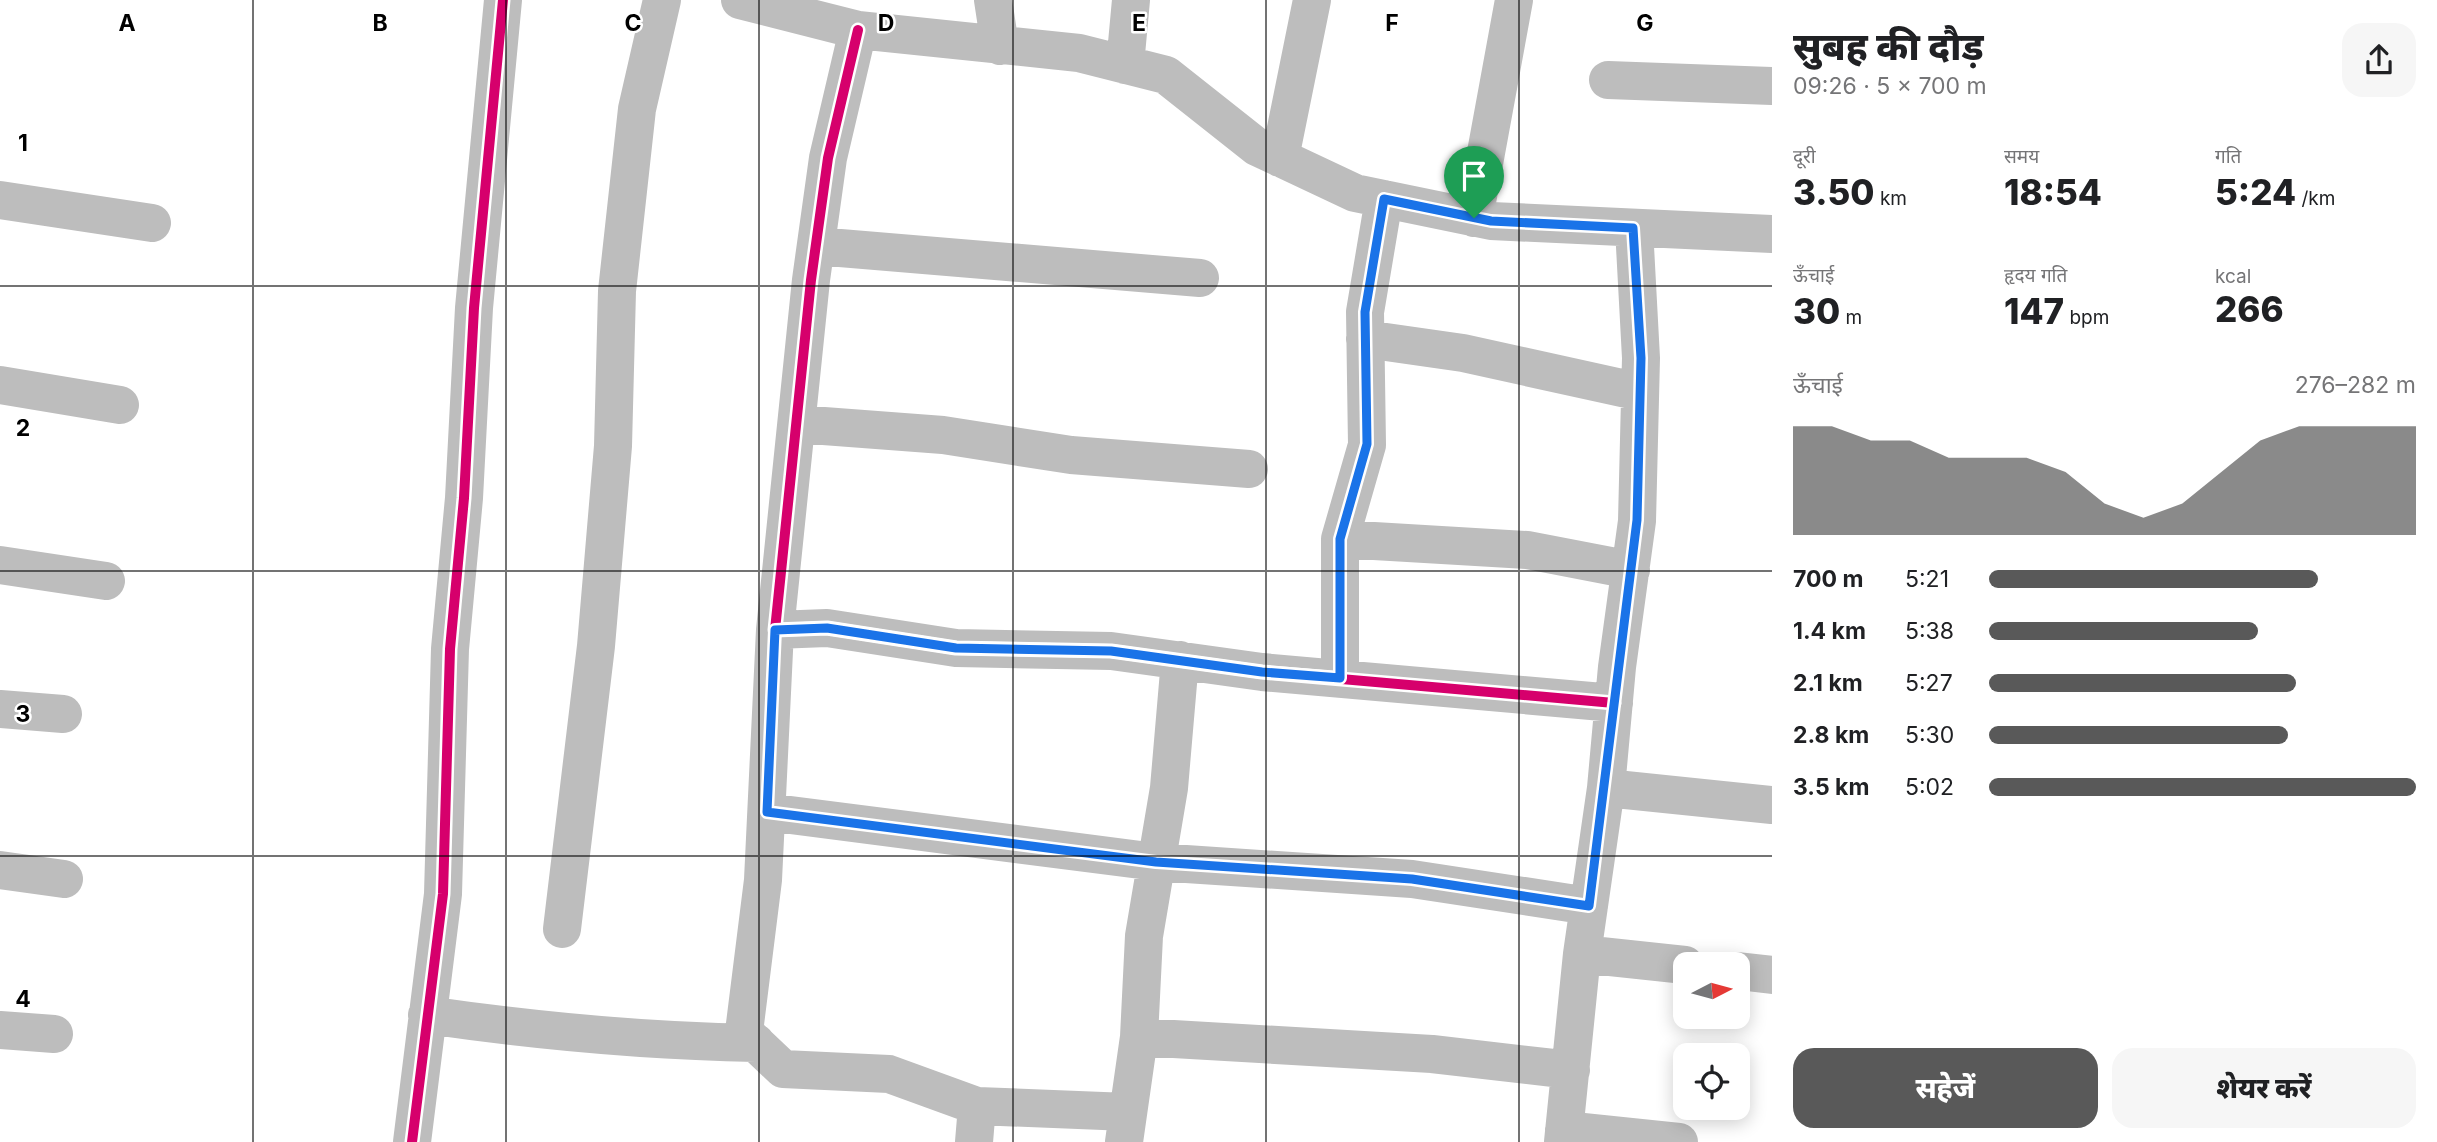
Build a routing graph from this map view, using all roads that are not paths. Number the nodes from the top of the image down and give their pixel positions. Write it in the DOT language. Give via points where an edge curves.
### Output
graph roads {
  1 [pos="503,0"];
  2 [pos="662,0"];
  3 [pos="740,0"];
  4 [pos="993,0"];
  5 [pos="1131,0"];
  6 [pos="1312,0"];
  7 [pos="1514,0"];
  8 [pos="858,30"];
  9 [pos="1000,46"];
  10 [pos="1125,65"];
  11 [pos="1608,80"];
  12 [pos="1772,86"];
  13 [pos="1280,158"];
  14 [pos="1384,199"];
  15 [pos="0,200"];
  16 [pos="1474,218"];
  17 [pos="152,223"];
  18 [pos="1633,228"];
  19 [pos="1772,234"];
  20 [pos="816,246"];
  21 [pos="1200,278"];
  22 [pos="1365,339"];
  23 [pos="0,385"];
  24 [pos="1640,392"];
  25 [pos="120,405"];
  26 [pos="797,424"];
  27 [pos="1249,469"];
  28 [pos="1340,539"];
  29 [pos="0,565"];
  30 [pos="1631,570"];
  31 [pos="106,580"];
  32 [pos="775,630"];
  33 [pos="1180,660"];
  34 [pos="1340,678"];
  35 [pos="1614,704"];
  36 [pos="0,709"];
  37 [pos="64,714"];
  38 [pos="1606,788"];
  39 [pos="1772,805"];
  40 [pos="767,812"];
  41 [pos="1156,862"];
  42 [pos="0,870"];
  43 [pos="65,879"];
  44 [pos="1589,906"];
  45 [pos="562,929"];
  46 [pos="1582,954"];
  47 [pos="1673,964"];
  48 [pos="1750,972"];
  49 [pos="1772,975"];
  50 [pos="427,1015"];
  51 [pos="0,1030"];
  52 [pos="54,1034"];
  53 [pos="1139,1037"];
  54 [pos="756,1043"];
  55 [pos="1571,1070"];
  56 [pos="975,1124"];
  57 [pos="1126,1127"];
  58 [pos="1564,1136"];
  59 [pos="412,1142"];
  60 [pos="1679,1142"];
  1 -- 50 [label="street" via="474,307 450,649 443,894"];
  2 -- 45 [label="street" via="637,109 617,291 613,446 596,646"];
  3 -- 8 [label="street"];
  4 -- 9 [label="street"];
  5 -- 10 [label="street"];
  6 -- 13 [label="street"];
  7 -- 16 [label="street"];
  8 -- 9 [label="street"];
  8 -- 20 [label="street" via="828,158"];
  9 -- 10 [label="street" via="1079,53"];
  10 -- 13 [label="street" via="1166,75 1257,147"];
  11 -- 12 [label="street"];
  13 -- 14 [label="street" via="1355,193"];
  14 -- 16 [label="street"];
  14 -- 22 [label="street" via="1365,312"];
  15 -- 17 [label="street"];
  16 -- 18 [label="street"];
  18 -- 19 [label="street"];
  18 -- 24 [label="street"];
  20 -- 21 [label="street"];
  20 -- 26 [label="street"];
  22 -- 24 [label="street" via="1464,353"];
  22 -- 28 [label="street" via="1367,444"];
  23 -- 25 [label="street"];
  24 -- 30 [label="street"];
  26 -- 27 [label="street" via="943,435 1071,455"];
  26 -- 32 [label="street"];
  28 -- 30 [label="street" via="1527,550"];
  28 -- 34 [label="street"];
  29 -- 31 [label="street"];
  30 -- 35 [label="street"];
  32 -- 33 [label="street" via="827,628 956,648 1111,651"];
  32 -- 40 [label="street"];
  33 -- 34 [label="street"];
  33 -- 41 [label="street" via="1169,788"];
  34 -- 35 [label="street"];
  35 -- 38 [label="street"];
  36 -- 37 [label="street"];
  38 -- 39 [label="street"];
  38 -- 44 [label="street"];
  40 -- 41 [label="street"];
  40 -- 54 [label="street" via="764,880 744,1032"];
  41 -- 44 [label="street" via="1412,879"];
  41 -- 53 [label="street" via="1144,936"];
  42 -- 43 [label="street"];
  44 -- 46 [label="street"];
  46 -- 47 [label="street"];
  46 -- 55 [label="street"];
  48 -- 49 [label="street"];
  50 -- 54 [label="street" via="650,1040"];
  50 -- 59 [label="street"];
  51 -- 52 [label="street"];
  53 -- 55 [label="street" via="1432,1054"];
  53 -- 57 [label="street"];
  54 -- 56 [label="street" via="783,1069 889,1074"];
  55 -- 58 [label="street"];
  56 -- 57 [label="street"];
  58 -- 60 [label="street"];
}
